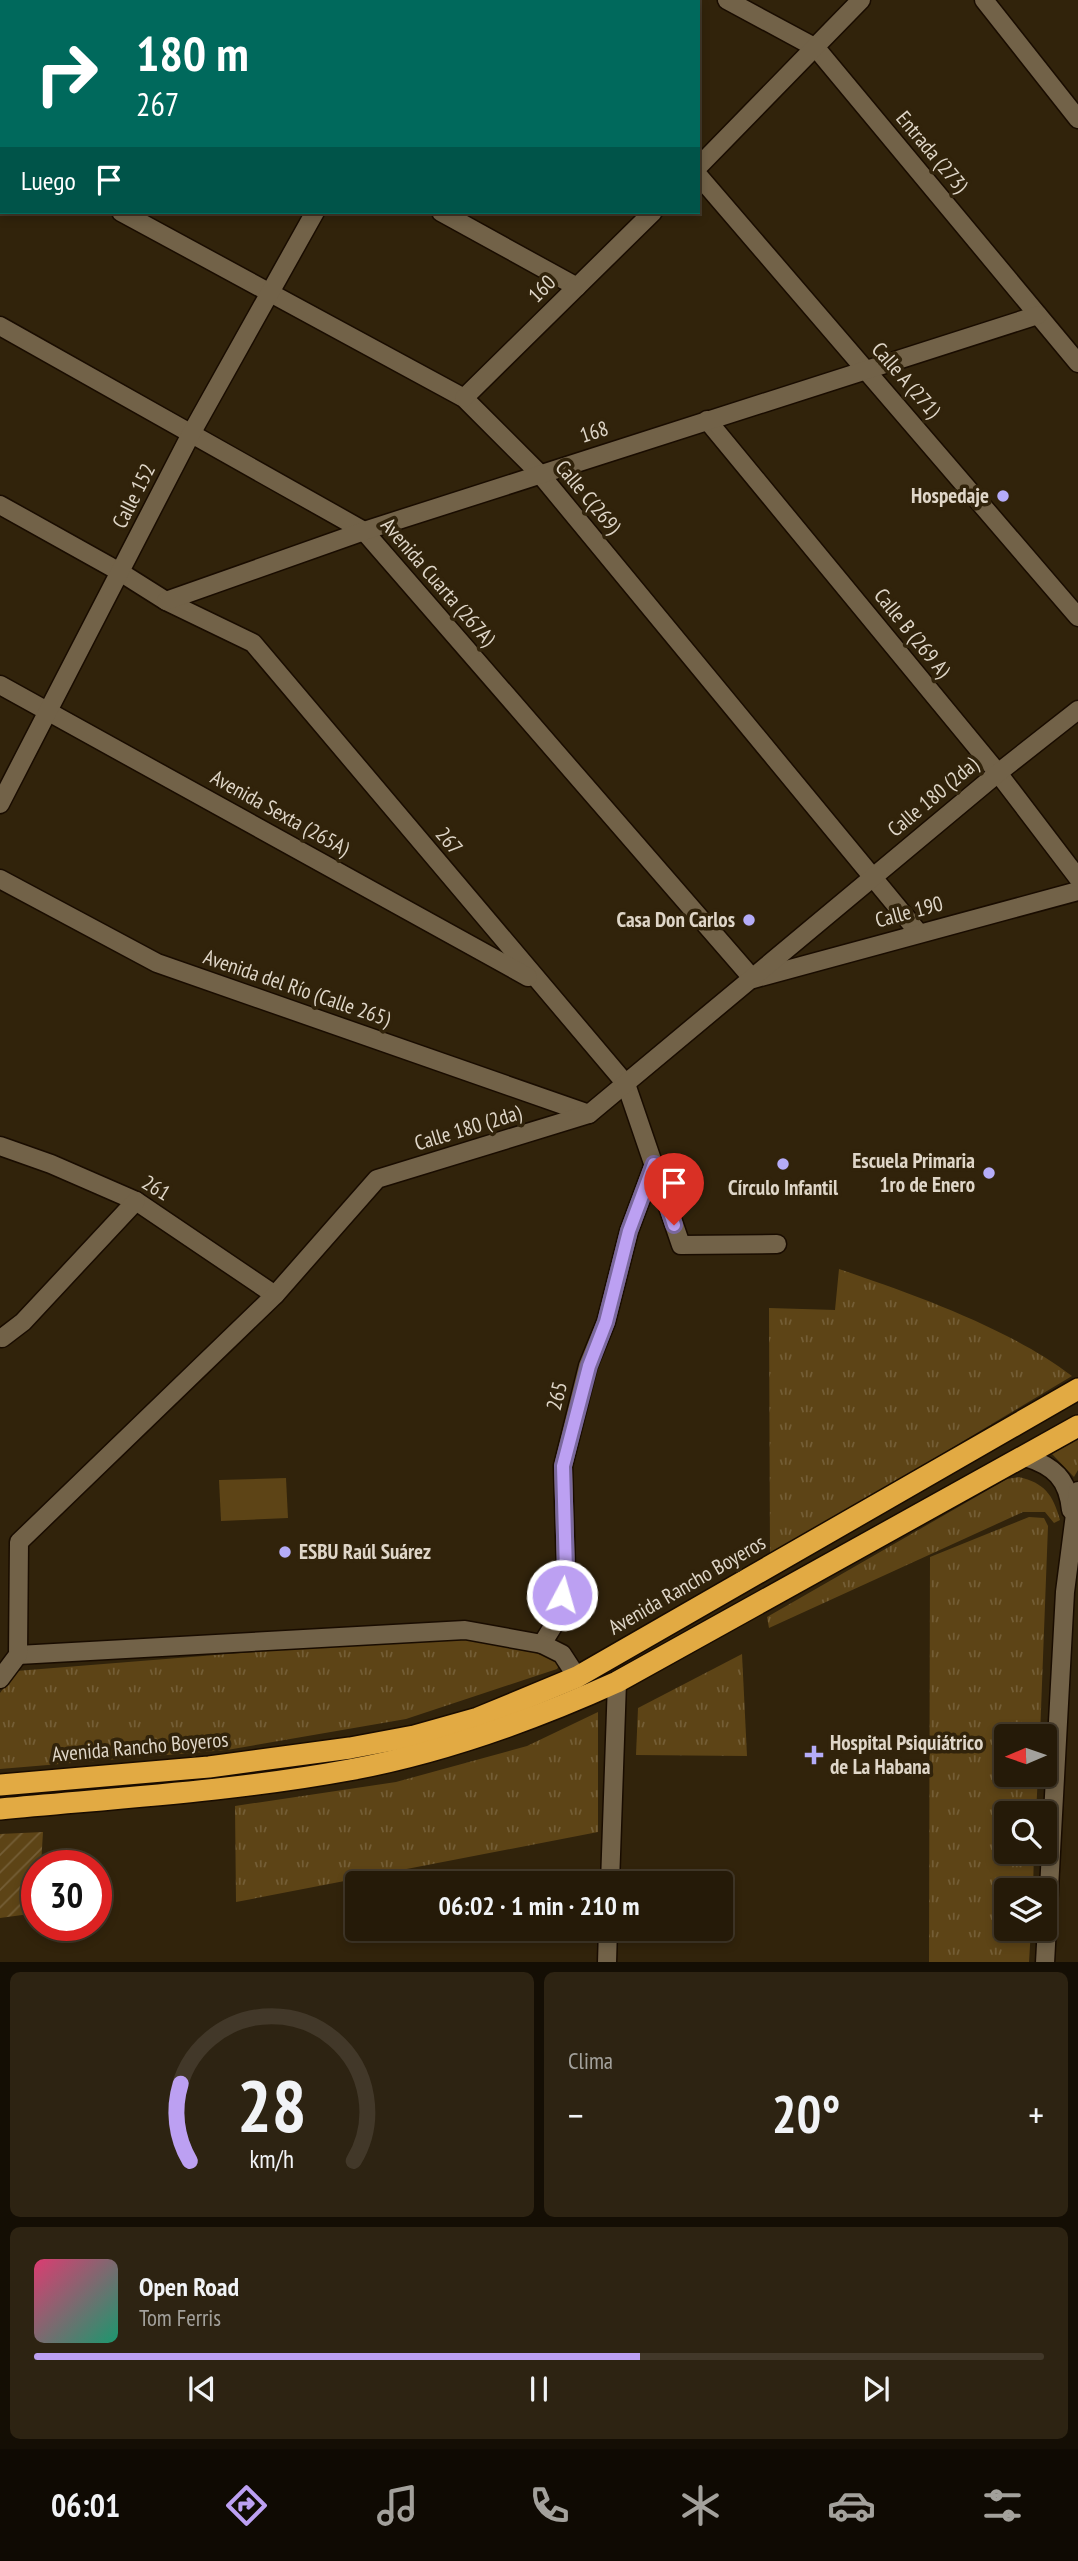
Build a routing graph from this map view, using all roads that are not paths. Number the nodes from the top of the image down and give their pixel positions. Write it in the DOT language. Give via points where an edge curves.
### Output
graph roads {
  1 [pos="727,0"];
  2 [pos="861,0"];
  3 [pos="985,0"];
  4 [pos="816,48"];
  5 [pos="1078,119"];
  6 [pos="700,165"];
  7 [pos="700,177"];
  8 [pos="125,214"];
  9 [pos="314,214"];
  10 [pos="445,214"];
  11 [pos="651,214"];
  12 [pos="577,286"];
  13 [pos="271,292"];
  14 [pos="1038,315"];
  15 [pos="0,326"];
  16 [pos="1078,363"];
  17 [pos="866,368"];
  18 [pos="464,398"];
  19 [pos="707,420"];
  20 [pos="192,432"];
  21 [pos="540,474"];
  22 [pos="0,505"];
  23 [pos="365,531"];
  24 [pos="120,572"];
  25 [pos="166,601"];
  26 [pos="1078,617"];
  27 [pos="0,685"];
  28 [pos="1078,710"];
  29 [pos="50,712"];
  30 [pos="998,773"];
  31 [pos="0,804"];
  32 [pos="873,876"];
  33 [pos="1078,878"];
  34 [pos="0,879"];
  35 [pos="1078,891"];
  36 [pos="918,932"];
  37 [pos="753,978"];
  38 [pos="537,982"];
  39 [pos="626,1084"];
  40 [pos="589,1114"];
  41 [pos="0,1146"];
  42 [pos="654,1164"];
  43 [pos="136,1201"];
  44 [pos="777,1244"];
  45 [pos="275,1295"];
  46 [pos="2,1338"];
  47 [pos="1078,1389"];
  48 [pos="1078,1426"];
  49 [pos="1025,1457"];
  50 [pos="1078,1491"];
  51 [pos="1072,1520"];
  52 [pos="542,1644"];
  53 [pos="18,1655"];
  54 [pos="577,1676"];
  55 [pos="0,1679"];
  56 [pos="617,1682"];
  57 [pos="0,1785"];
  58 [pos="0,1809"];
  59 [pos="610,1871"];
  60 [pos="608,1941"];
  61 [pos="607,1962"];
  62 [pos="1045,1962"];
  1 -- 4 [label="street, Entrada (273)"];
  2 -- 4 [label="street"];
  3 -- 5 [label="street"];
  4 -- 6 [label="street"];
  4 -- 14 [label="street, Entrada (273)"];
  7 -- 17 [label="street, Calle A (271)"];
  8 -- 13 [label="street, Calle C(269)"];
  9 -- 13 [label="street, Calle 152"];
  10 -- 12 [label="street"];
  11 -- 12 [label="street, 160"];
  12 -- 18 [label="street, 160"];
  13 -- 18 [label="street, Calle C(269)"];
  13 -- 20 [label="street, Calle 152"];
  14 -- 16 [label="street, Entrada (273)"];
  14 -- 17 [label="street, 168"];
  15 -- 20 [label="street, Avenida Cuarta (267A)"];
  17 -- 19 [label="street, 168"];
  17 -- 26 [label="street, Calle A (271)"];
  18 -- 21 [label="street, Calle C(269)"];
  19 -- 21 [label="street, 168"];
  19 -- 30 [label="street, Calle B (269 A)"];
  20 -- 23 [label="street, Avenida Cuarta (267A)"];
  20 -- 24 [label="street, Calle 152"];
  21 -- 23 [label="street, 168"];
  21 -- 32 [label="street, Calle C(269)"];
  22 -- 24 [label="street, 267"];
  23 -- 25 [label="street, 168"];
  23 -- 37 [label="street, Avenida Cuarta (267A)"];
  24 -- 25 [label="street, 267"];
  24 -- 29 [label="street, Calle 152"];
  25 -- 38 [label="street, 267" via="253,643"];
  27 -- 29 [label="street, Avenida Sexta (265A)"];
  28 -- 30 [label="street, Calle 180 (2da)"];
  29 -- 31 [label="street, Calle 152"];
  29 -- 38 [label="street, Avenida Sexta (265A)"];
  30 -- 32 [label="street, Calle 180 (2da)"];
  30 -- 33 [label="street, Calle B (269 A)"];
  32 -- 36 [label="street, Calle C(269)"];
  32 -- 37 [label="street, Calle 180 (2da)"];
  34 -- 40 [label="street, Avenida del Río (Calle 265)" via="156,963"];
  35 -- 36 [label="street, Calle 190"];
  36 -- 37 [label="street, Calle 190"];
  37 -- 39 [label="street, Calle 180 (2da)"];
  38 -- 39 [label="street, 267"];
  39 -- 40 [label="street, Calle 180 (2da)"];
  39 -- 42 [label="street, 267"];
  40 -- 45 [label="street, Calle 180 (2da)" via="377,1180"];
  41 -- 43 [label="street, 261"];
  42 -- 44 [label="street, 267" via="681,1245"];
  42 -- 52 [label="street, 265" via="629,1231 563,1466 566,1571 555,1623"];
  43 -- 45 [label="street, 261"];
  43 -- 46 [label="street" via="23,1322"];
  45 -- 53 [label="street, Calle 180 (2da)" via="19,1542"];
  47 -- 54 [label="highway, Avenida Rancho Boyeros"];
  48 -- 49 [label="highway"];
  49 -- 51 [label="street" via="1058,1473 1068,1492"];
  49 -- 56 [label="highway"];
  50 -- 51 [label="street"];
  51 -- 62 [label="street"];
  52 -- 53 [label="street" via="465,1630"];
  52 -- 54 [label="street" via="562,1654"];
  53 -- 55 [label="street"];
  54 -- 57 [label="highway, Avenida Rancho Boyeros" via="478,1717 414,1736 209,1767"];
  56 -- 58 [label="highway" via="480,1735 350,1770"];
  56 -- 59 [label="street"];
  60 -- 61 [label="street"];
}
